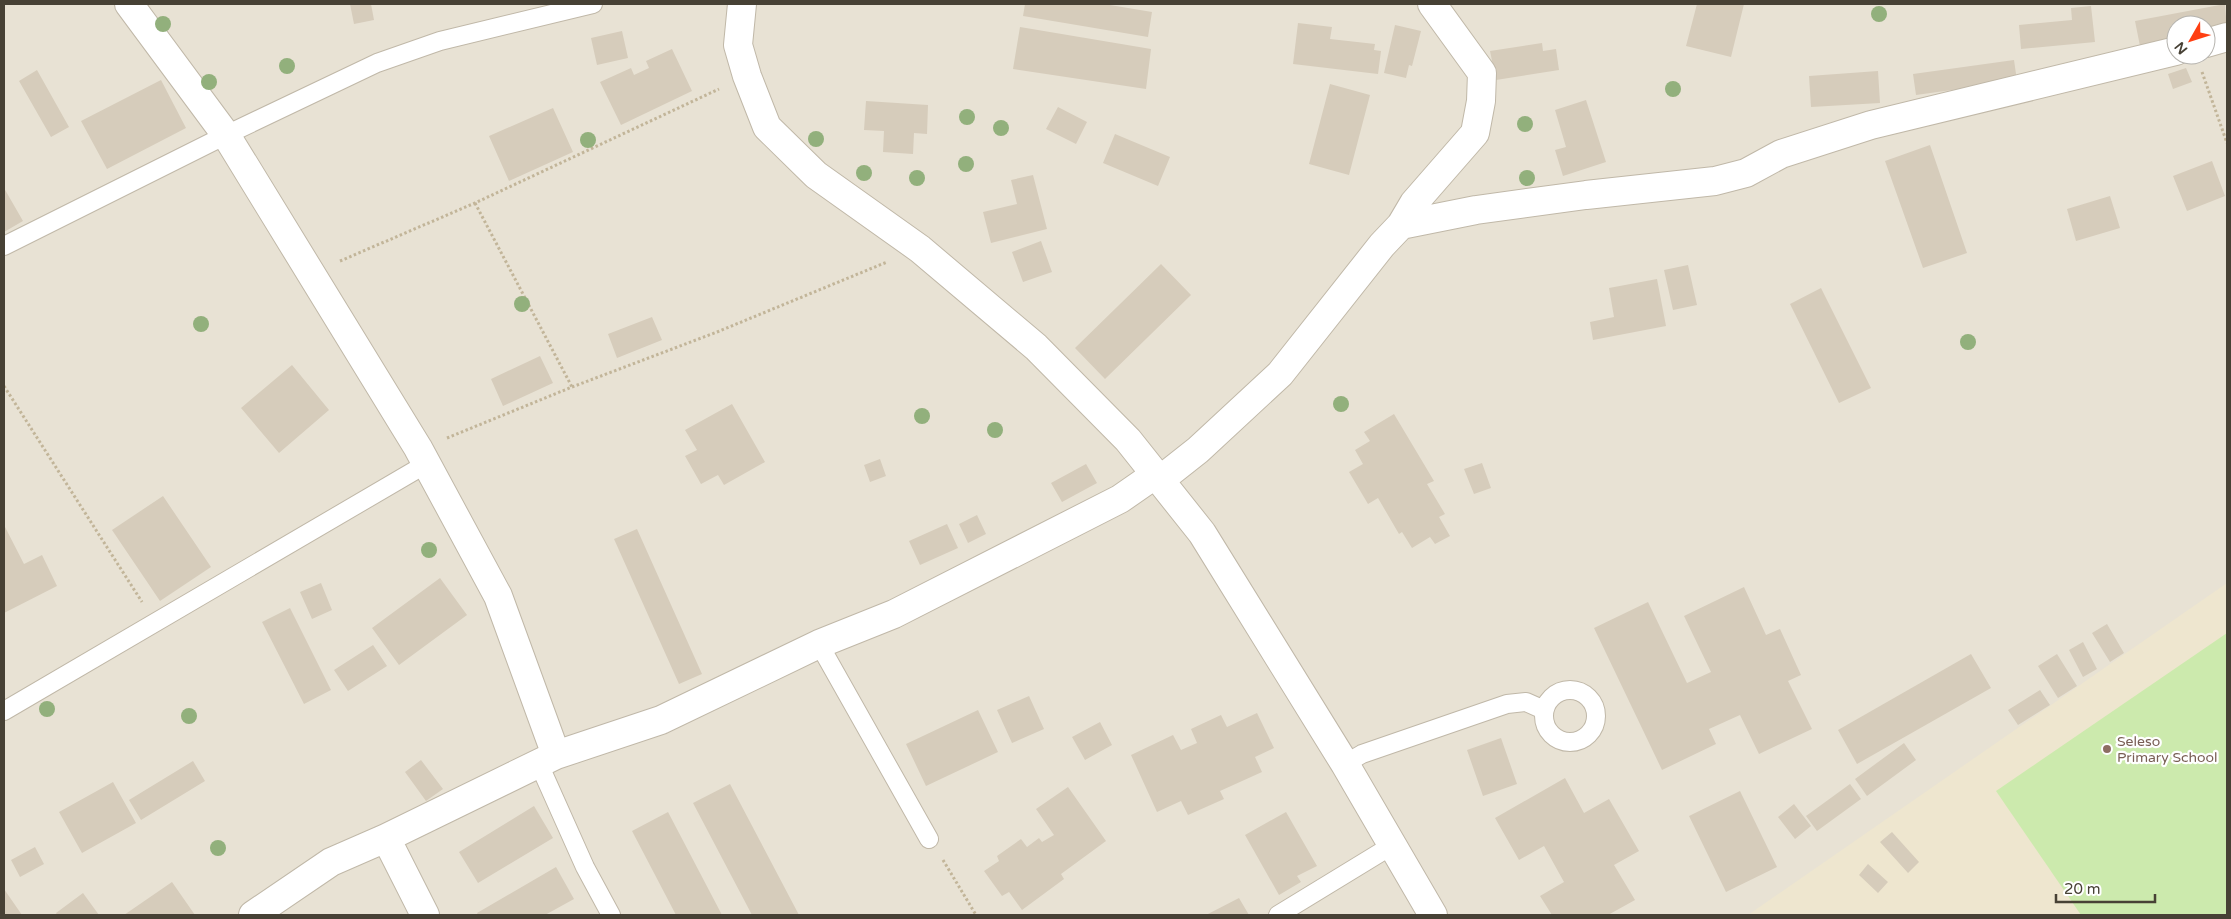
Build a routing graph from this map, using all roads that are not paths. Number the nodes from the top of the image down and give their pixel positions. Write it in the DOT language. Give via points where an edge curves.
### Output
graph roads {
  1 [pos="130,4"];
  2 [pos="593,4"];
  3 [pos="742,4"];
  4 [pos="1432,4"];
  5 [pos="2166,59"];
  6 [pos="226,135"];
  7 [pos="1401,225"];
  8 [pos="4,246"];
  9 [pos="422,456"];
  10 [pos="1158,477"];
  11 [pos="819,644"];
  12 [pos="4,710"];
  13 [pos="1544,710"];
  14 [pos="548,760"];
  15 [pos="1345,764"];
  16 [pos="386,838"];
  17 [pos="929,839"];
  18 [pos="1391,846"];
  19 [pos="253,915"];
  20 [pos="425,915"];
  21 [pos="611,915"];
  22 [pos="1278,915"];
  23 [pos="1433,915"];
  1 -- 6 [label="street"];
  2 -- 6 [label="lane" via="440,41 386,60"];
  3 -- 10 [label="street" via="738,45 767,127 816,175 920,248 1036,347 1128,440"];
  4 -- 7 [label="street" via="1482,73 1482,101 1475,133 1414,203"];
  5 -- 7 [label="street" via="1871,125 1781,154 1746,172 1716,181 1476,210"];
  6 -- 8 [label="lane"];
  6 -- 9 [label="street"];
  7 -- 10 [label="street" via="1280,374 1198,450"];
  9 -- 12 [label="lane" via="156,623"];
  9 -- 14 [label="street" via="498,596"];
  10 -- 11 [label="street" via="894,614"];
  10 -- 15 [label="street" via="1202,533"];
  11 -- 14 [label="street" via="661,720"];
  11 -- 17 [label="lane"];
  13 -- 15 [label="lane" via="1526,702 1507,704 1362,754"];
  14 -- 16 [label="street"];
  14 -- 21 [label="lane" via="585,867"];
  15 -- 18 [label="street"];
  16 -- 19 [label="street" via="331,862"];
  16 -- 20 [label="street"];
  18 -- 22 [label="lane"];
  18 -- 23 [label="street"];
}
